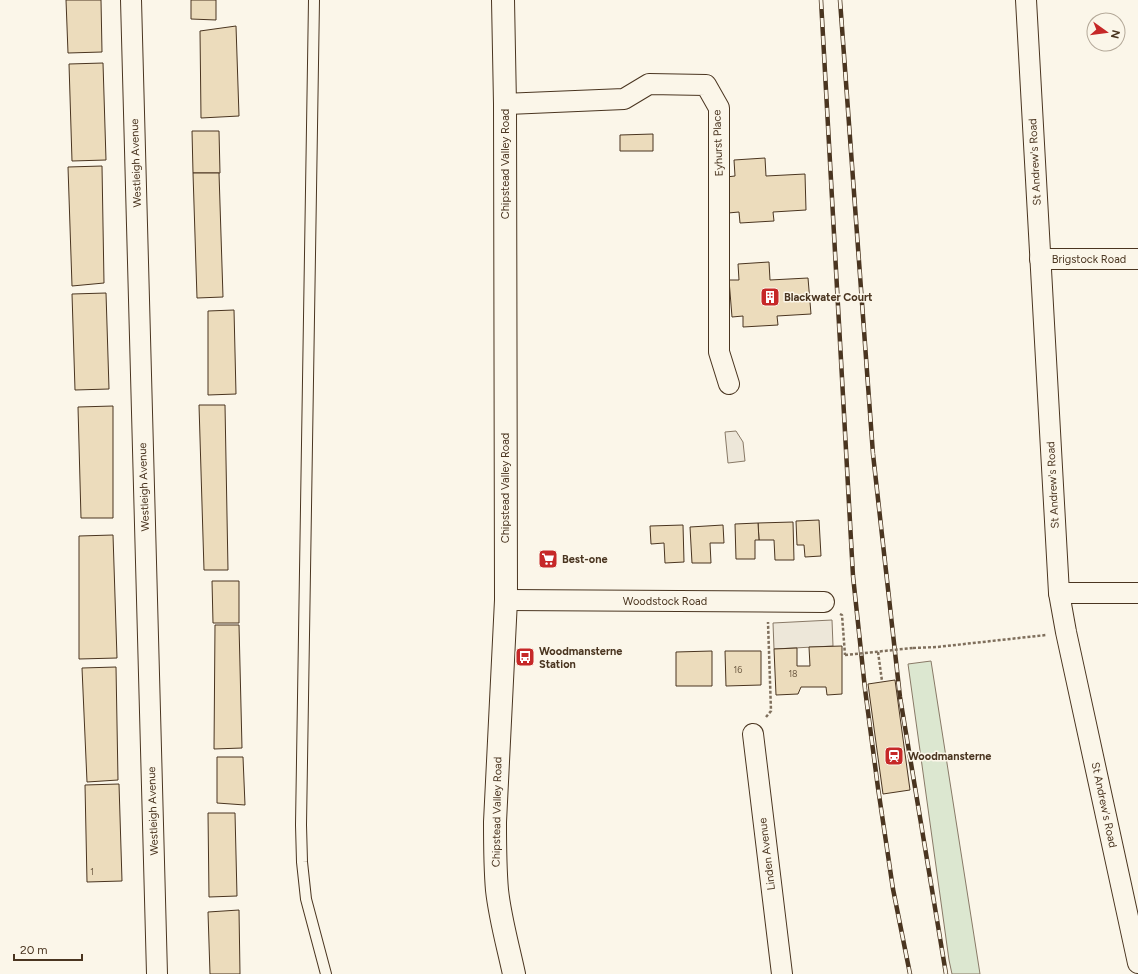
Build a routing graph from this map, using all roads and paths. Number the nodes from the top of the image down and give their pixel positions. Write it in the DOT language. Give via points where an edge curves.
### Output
graph roads {
  1 [pos="131,0"];
  2 [pos="314,0"];
  3 [pos="503,0"];
  4 [pos="1026,0"];
  5 [pos="504,104"];
  6 [pos="1040,258"];
  7 [pos="1138,259"];
  8 [pos="729,384"];
  9 [pos="1059,593"];
  10 [pos="1138,593"];
  11 [pos="506,600"];
  12 [pos="768,601"];
  13 [pos="824,602"];
  14 [pos="842,615"];
  15 [pos="1066,632"];
  16 [pos="878,652"];
  17 [pos="882,681"];
  18 [pos="753,734"];
  19 [pos="1138,963"];
  20 [pos="157,974"];
  21 [pos="326,974"];
  22 [pos="514,974"];
  23 [pos="782,974"];
  1 -- 20 [label="street, Westleigh Avenue"];
  2 -- 21 [label="lane" via="301,825 306,899"];
  3 -- 5 [label="main road, Chipstead Valley Road"];
  4 -- 6 [label="street, St Andrew's Road"];
  5 -- 8 [label="street, Eyhurst Place" via="624,99 649,84 706,85 719,108 720,352"];
  5 -- 11 [label="main road, Chipstead Valley Road"];
  6 -- 7 [label="street, Brigstock Road"];
  6 -- 9 [label="street, St Andrew's Road"];
  9 -- 10 [label="street"];
  9 -- 15 [label="street, St Andrew's Road"];
  11 -- 12 [label="street, Woodstock Road"];
  11 -- 22 [label="main road, Chipstead Valley Road" via="495,822 497,891"];
  12 -- 13 [label="street, Woodstock Road"];
  12 -- 18 [label="path" via="771,711"];
  14 -- 16 [label="path, bridge" via="845,656"];
  15 -- 16 [label="path, bridge"];
  15 -- 19 [label="street, St Andrew's Road"];
  16 -- 17 [label="path"];
  18 -- 23 [label="street, Linden Avenue"];
}
